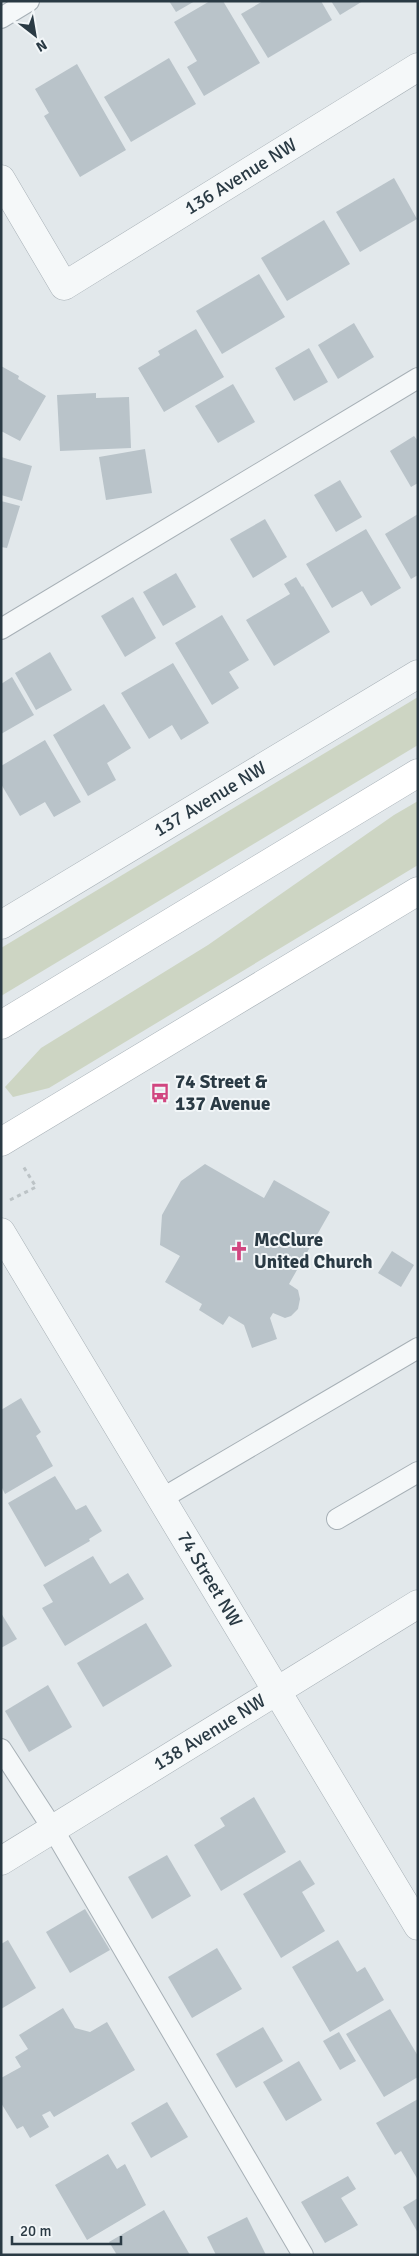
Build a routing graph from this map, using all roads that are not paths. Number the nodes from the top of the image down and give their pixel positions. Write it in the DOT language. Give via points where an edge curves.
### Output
graph roads {
  1 [pos="28,1"];
  2 [pos="1,18"];
  3 [pos="418,67"];
  4 [pos="1,179"];
  5 [pos="418,378"];
  6 [pos="1,629"];
  7 [pos="418,674"];
  8 [pos="418,773"];
  9 [pos="418,891"];
  10 [pos="1,925"];
  11 [pos="1,1025"];
  12 [pos="1,1142"];
  13 [pos="4,1245"];
  14 [pos="418,1348"];
  15 [pos="418,1472"];
  16 [pos="161,1499"];
  17 [pos="337,1519"];
  18 [pos="418,1604"];
  19 [pos="276,1691"];
  20 [pos="1,1749"];
  21 [pos="53,1829"];
  22 [pos="1,1861"];
  23 [pos="418,1926"];
  24 [pos="304,2255"];
  1 -- 2 [label="lane"];
  3 -- 4 [label="street, 136 Avenue NW" via="64,286"];
  5 -- 6 [label="lane"];
  7 -- 10 [label="street, 137 Avenue NW"];
  8 -- 11 [label="main road"];
  9 -- 12 [label="main road"];
  13 -- 16 [label="street, 74 Street NW"];
  14 -- 16 [label="lane"];
  15 -- 17 [label="lane"];
  16 -- 19 [label="street, 74 Street NW"];
  18 -- 19 [label="street, 138 Avenue NW"];
  19 -- 21 [label="street, 138 Avenue NW"];
  19 -- 23 [label="street, 74 Street NW"];
  20 -- 21 [label="lane"];
  21 -- 22 [label="street, 138 Avenue NW"];
  21 -- 24 [label="lane"];
}
